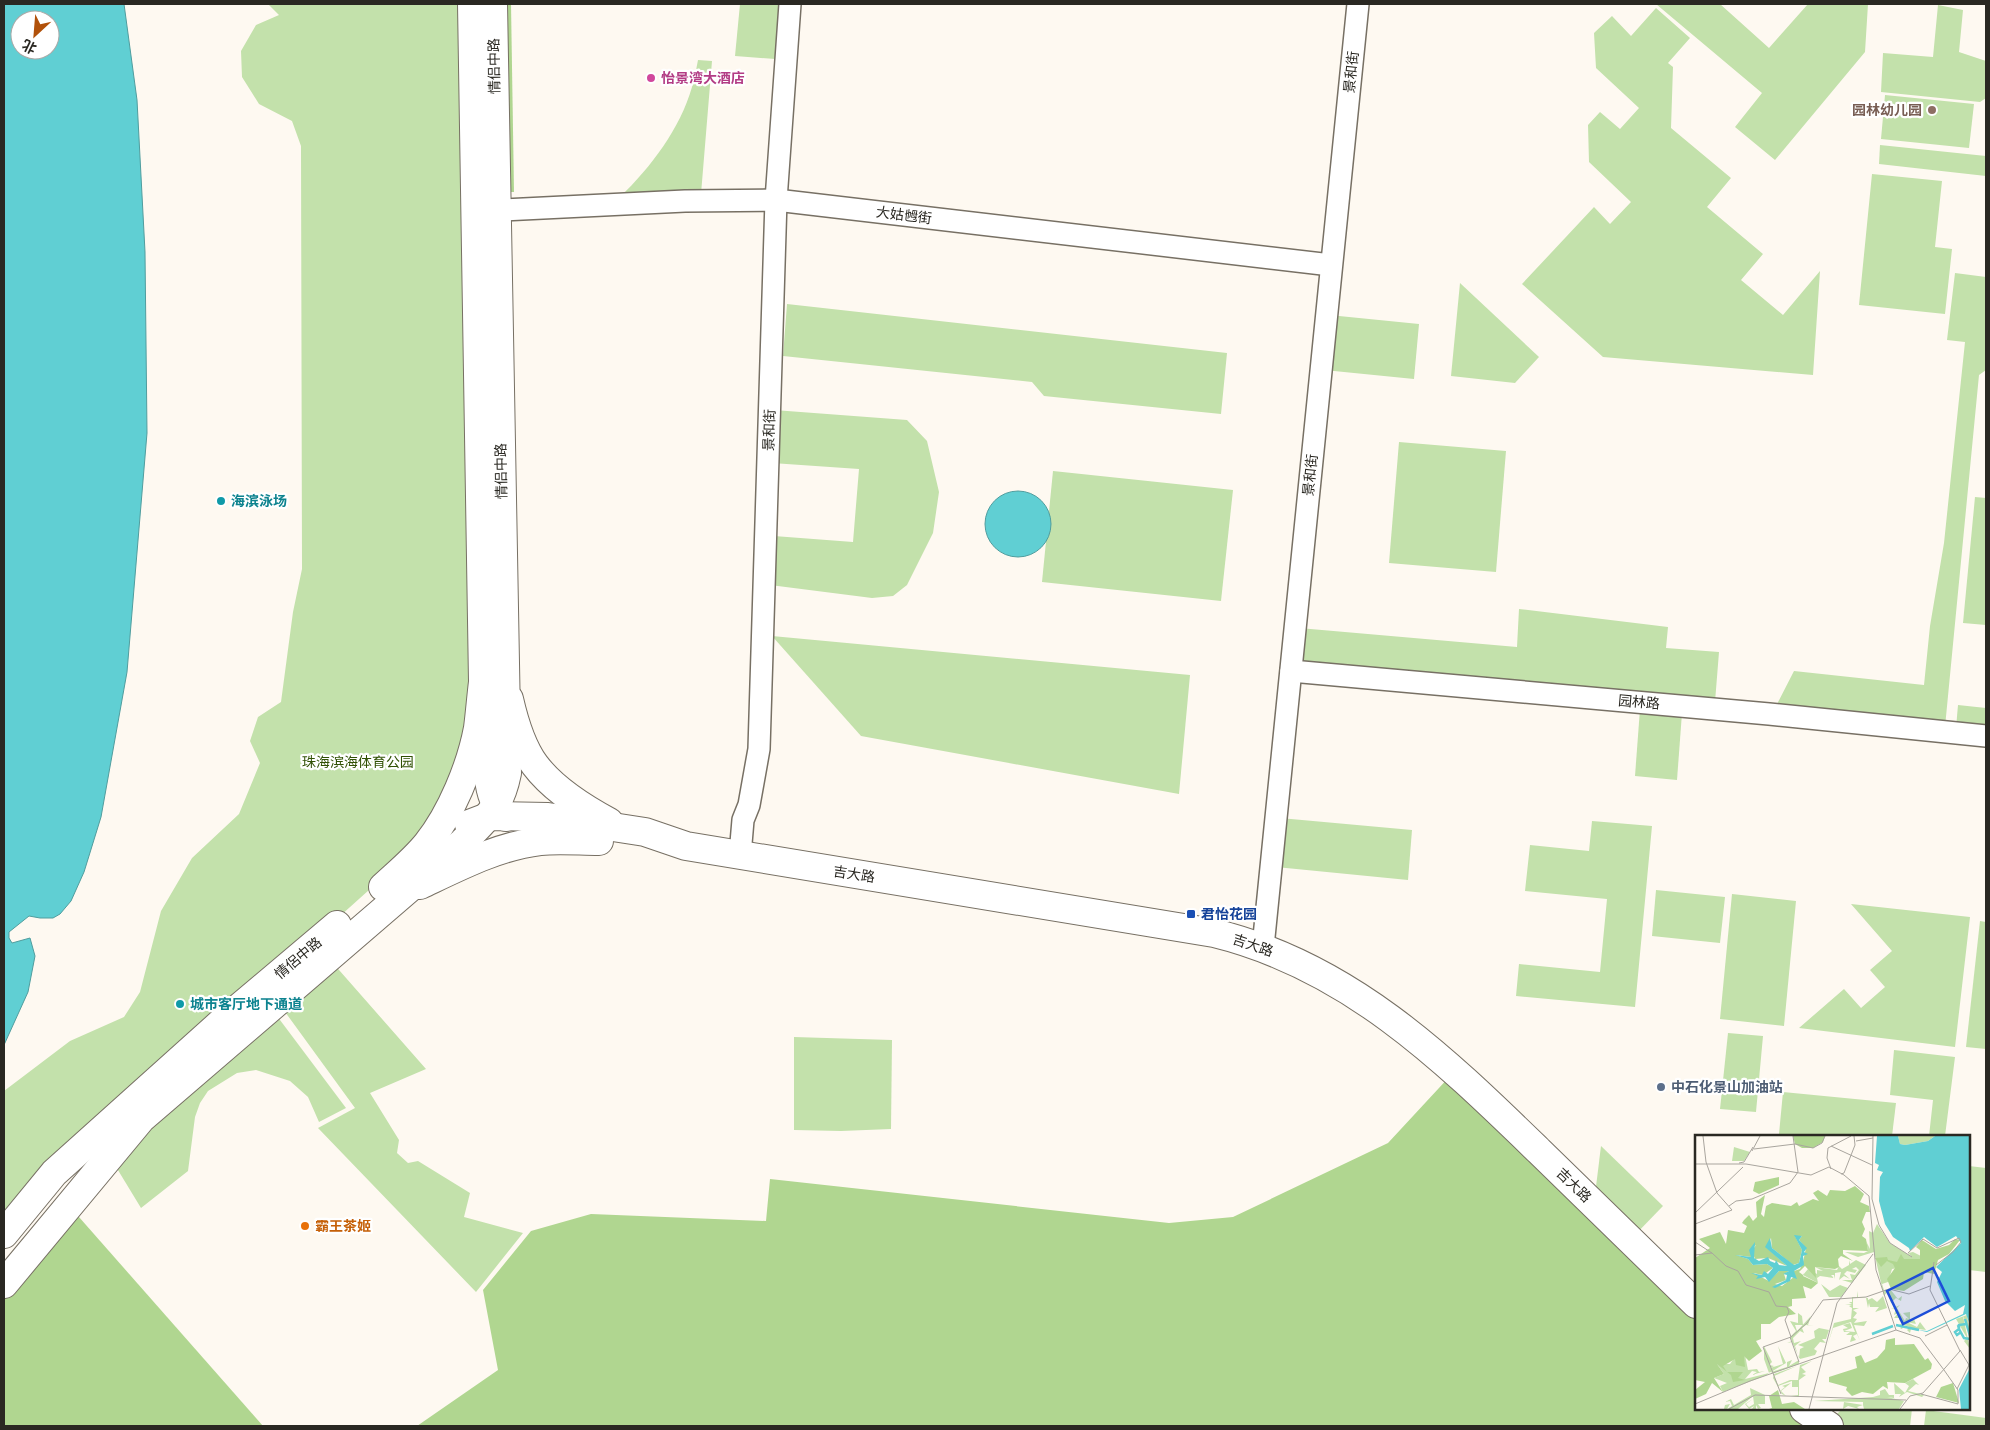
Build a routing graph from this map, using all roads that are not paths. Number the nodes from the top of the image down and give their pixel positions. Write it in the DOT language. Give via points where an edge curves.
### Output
graph roads {
  1 [pos="472,4"];
  2 [pos="493,4"];
  3 [pos="790,4"];
  4 [pos="1358,4"];
  5 [pos="776,200"];
  6 [pos="486,211"];
  7 [pos="1332,265"];
  8 [pos="1291,671"];
  9 [pos="494,683"];
  10 [pos="1986,736"];
  11 [pos="497,812"];
  12 [pos="610,835"];
  13 [pos="740,855"];
  14 [pos="410,862"];
  15 [pos="401,895"];
  16 [pos="1263,947"];
  17 [pos="4,1234"];
  18 [pos="4,1284"];
  19 [pos="1695,1303"];
  20 [pos="1805,1410"];
  21 [pos="1829,1426"];
  1 -- 6 [label="main road, 情侣中路"];
  2 -- 6 [label="main road, 情侣中路"];
  3 -- 5 [label="street, 景和街"];
  4 -- 7 [label="street, 景和街"];
  5 -- 6 [label="street, 大姑乸街"];
  5 -- 7 [label="street, 大姑乸街"];
  5 -- 13 [label="street, 景和街" via="759,749 743,820"];
  6 -- 9 [label="main road, 情侣中路"];
  7 -- 8 [label="street, 景和街"];
  8 -- 10 [label="street, 园林路"];
  8 -- 16 [label="street, 景和街"];
  9 -- 11 [label="main road" via="488,712 490,789"];
  9 -- 12 [label="main road" via="535,765"];
  9 -- 14 [label="main road, 情侶中路" via="459,787 440,825"];
  11 -- 12 [label="main road" via="548,817"];
  11 -- 14 [label="main road" via="456,831"];
  11 -- 15 [label="main road"];
  12 -- 13 [label="main road, 吉大路" via="645,832 686,846"];
  12 -- 15 [label="main road" via="540,841 513,847 468,862"];
  13 -- 16 [label="main road, 吉大路" via="1214,933"];
  14 -- 17 [label="main road, 情侶中路" via="222,1022 54,1173"];
  15 -- 18 [label="main road, 情侶中路" via="141,1119"];
  16 -- 19 [label="main road, 吉大路" via="1352,992 1433,1051"];
  20 -- 21 [label="main road"];
}
